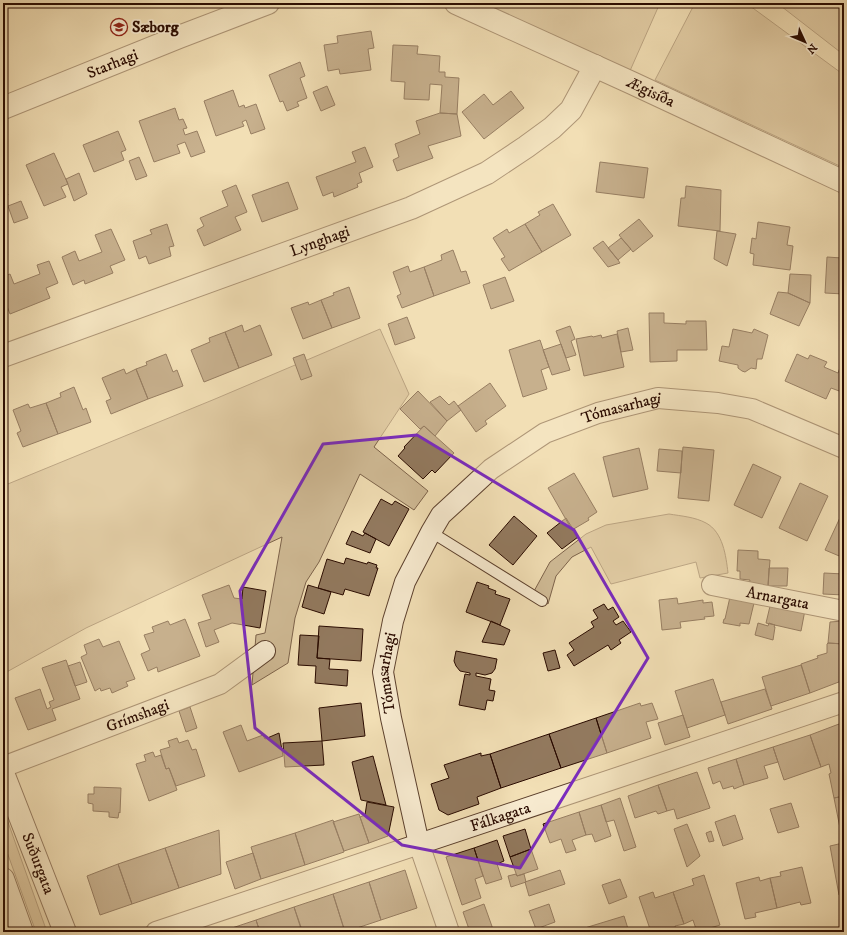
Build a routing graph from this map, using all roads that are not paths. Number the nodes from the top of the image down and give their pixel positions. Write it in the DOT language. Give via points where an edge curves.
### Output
graph roads {
  1 [pos="268,3"];
  2 [pos="456,3"];
  3 [pos="594,66"];
  4 [pos="3,108"];
  5 [pos="844,182"];
  6 [pos="3,356"];
  7 [pos="844,448"];
  8 [pos="431,532"];
  9 [pos="712,585"];
  10 [pos="542,601"];
  11 [pos="844,611"];
  12 [pos="265,651"];
  13 [pos="844,702"];
  14 [pos="3,768"];
  15 [pos="3,773"];
  16 [pos="419,844"];
  17 [pos="3,879"];
  18 [pos="22,932"];
  19 [pos="65,932"];
  20 [pos="156,932"];
  21 [pos="449,932"];
  1 -- 4 [label="street, Starhagi"];
  2 -- 3 [label="street, Ægisíða"];
  3 -- 5 [label="street, Ægisíða"];
  3 -- 6 [label="street, Lynghagi" via="571,110 552,128 487,172 466,183 411,208"];
  7 -- 8 [label="street, Tómasarhagi" via="752,409 718,403 658,398 598,413 545,433 491,469 441,515"];
  8 -- 10 [label="lane"];
  8 -- 16 [label="street, Tómasarhagi" via="405,582 393,621 383,672"];
  9 -- 11 [label="street, Arnargata"];
  12 -- 14 [label="street, Grímshagi" via="220,684"];
  13 -- 16 [label="street, Fálkagata"];
  15 -- 19 [label="street, Suðurgata"];
  16 -- 20 [label="street, Fálkagata"];
  16 -- 21 [label="street, Tómasarhagi"];
  17 -- 18 [label="street"];
}
